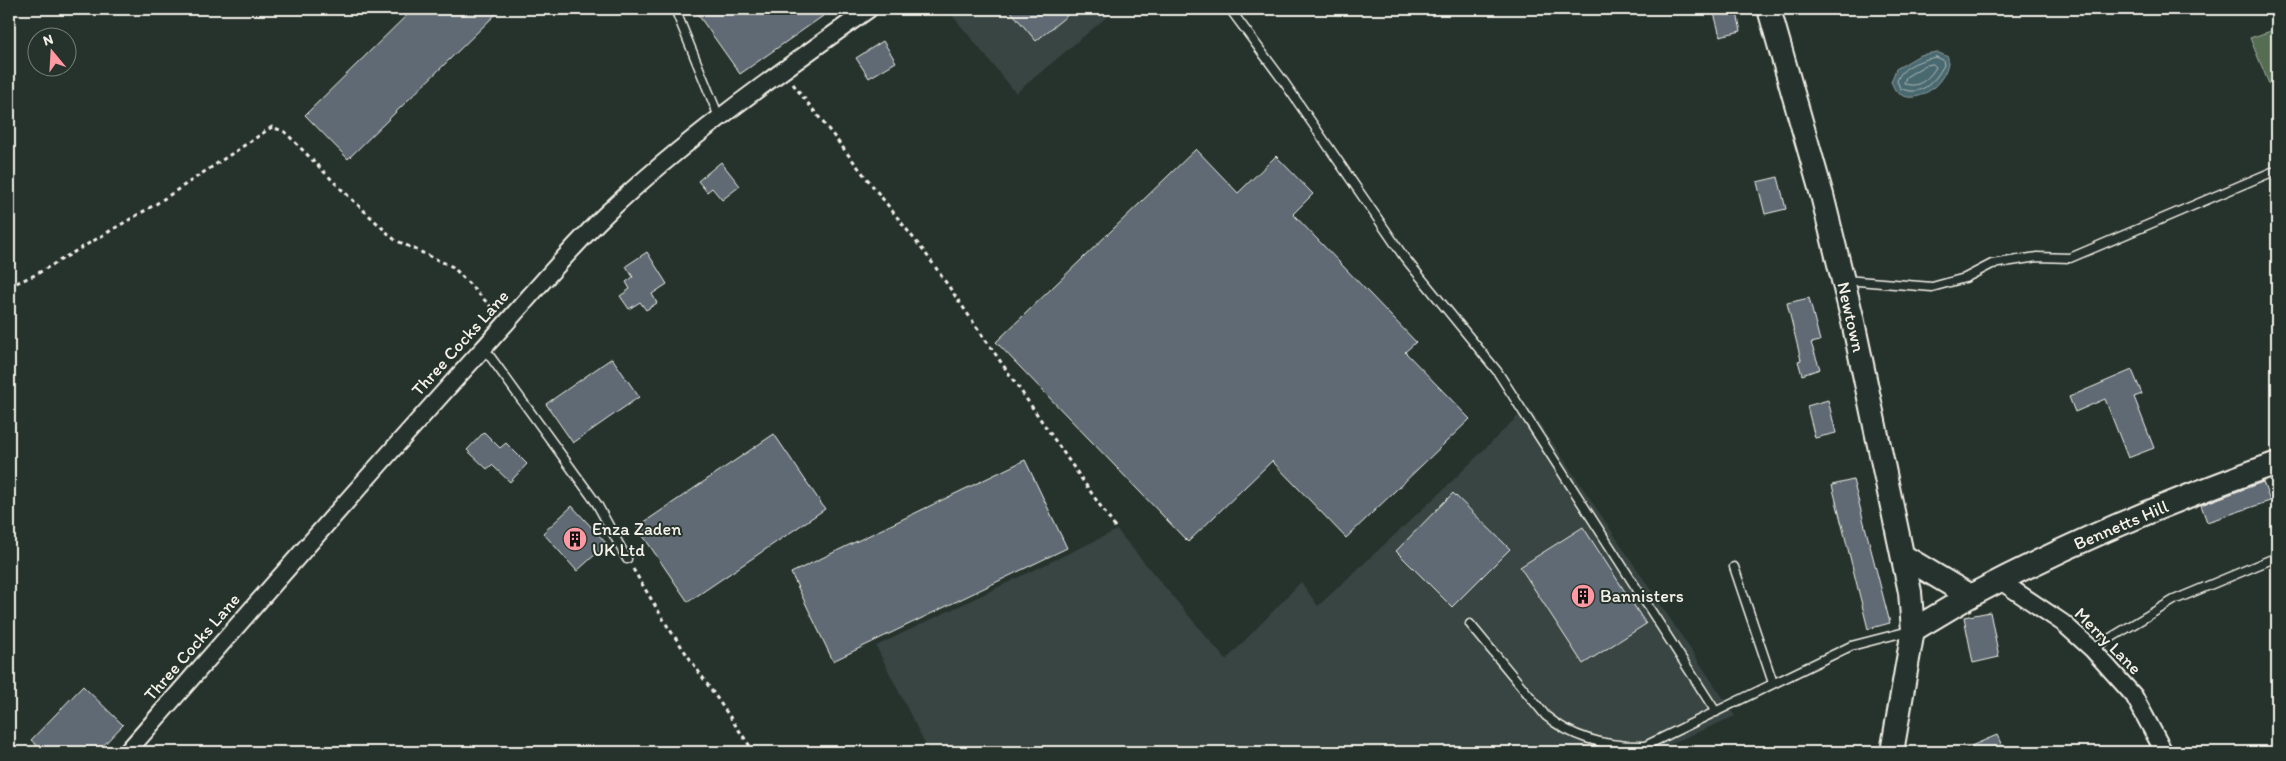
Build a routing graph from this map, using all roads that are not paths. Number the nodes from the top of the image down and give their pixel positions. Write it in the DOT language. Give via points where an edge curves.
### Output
graph roads {
  1 [pos="675,9"];
  2 [pos="869,9"];
  3 [pos="1230,9"];
  4 [pos="1769,9"];
  5 [pos="719,117"];
  6 [pos="2272,172"];
  7 [pos="1842,280"];
  8 [pos="484,348"];
  9 [pos="2277,463"];
  10 [pos="1903,556"];
  11 [pos="2277,557"];
  12 [pos="626,559"];
  13 [pos="1734,567"];
  14 [pos="2000,580"];
  15 [pos="1970,596"];
  16 [pos="1470,624"];
  17 [pos="1914,630"];
  18 [pos="2092,649"];
  19 [pos="1773,683"];
  20 [pos="1716,712"];
  21 [pos="127,752"];
  22 [pos="1892,752"];
  23 [pos="2164,752"];
  1 -- 5 [label="lane"];
  2 -- 5 [label="street, Three Cocks Lane"];
  3 -- 20 [label="lane" via="1404,257 1498,371"];
  4 -- 7 [label="main road, Newtown" via="1822,195"];
  5 -- 8 [label="street, Three Cocks Lane" via="606,214 505,321"];
  6 -- 7 [label="lane" via="2070,258 2037,257 1992,264 1965,278 1932,287"];
  7 -- 10 [label="main road, Newtown"];
  8 -- 12 [label="lane" via="597,504"];
  8 -- 21 [label="street, Three Cocks Lane"];
  9 -- 14 [label="main road, Bennetts Hill" via="2176,502"];
  10 -- 15 [label="main road"];
  10 -- 17 [label="main road, Newtown"];
  11 -- 18 [label="lane" via="2174,600"];
  13 -- 19 [label="lane"];
  14 -- 15 [label="main road, Bennetts Hill"];
  14 -- 18 [label="street, Merry Lane" via="2062,623"];
  15 -- 17 [label="main road, Bennetts Hill"];
  16 -- 20 [label="lane" via="1546,716 1561,728 1586,738 1626,746 1645,746"];
  17 -- 19 [label="lane" via="1851,646"];
  17 -- 22 [label="main road, Newtown"];
  18 -- 23 [label="street, Merry Lane" via="2134,696"];
  19 -- 20 [label="lane"];
}
